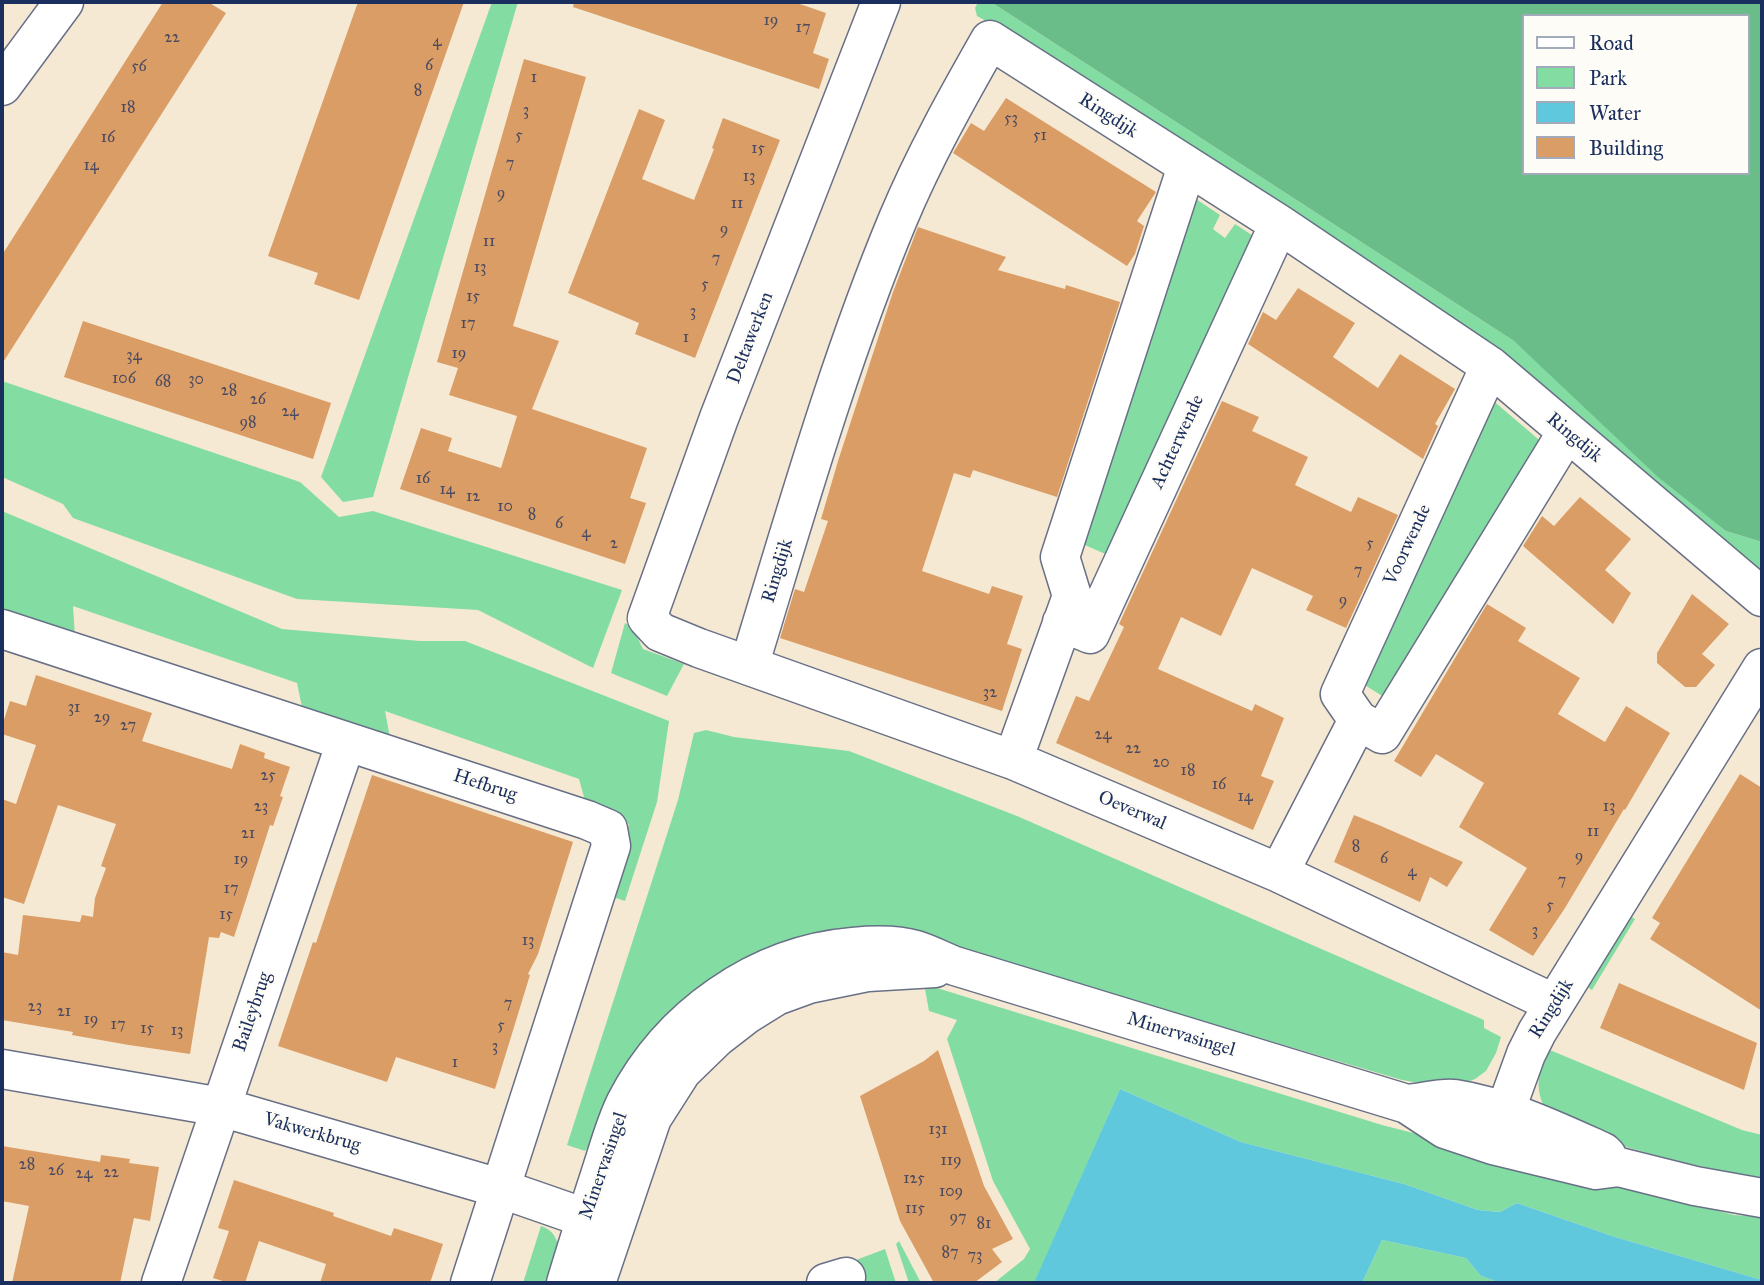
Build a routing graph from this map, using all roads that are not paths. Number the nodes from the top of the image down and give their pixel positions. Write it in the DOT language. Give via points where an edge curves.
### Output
graph roads {
  1 [pos="64,2"];
  2 [pos="881,2"];
  3 [pos="2,86"];
  4 [pos="1187,166"];
  5 [pos="1279,225"];
  6 [pos="1490,366"];
  7 [pos="1567,432"];
  8 [pos="1762,597"];
  9 [pos="1062,622"];
  10 [pos="2,629"];
  11 [pos="699,648"];
  12 [pos="749,666"];
  13 [pos="1762,668"];
  14 [pos="1349,707"];
  15 [pos="346,742"];
  16 [pos="1013,760"];
  17 [pos="1279,873"];
  18 [pos="1553,1003"];
  19 [pos="2,1069"];
  20 [pos="221,1107"];
  21 [pos="1499,1128"];
  22 [pos="499,1188"];
  23 [pos="1762,1198"];
  24 [pos="600,1224"];
  25 [pos="161,1283"];
  26 [pos="470,1283"];
  27 [pos="566,1283"];
  28 [pos="596,1283"];
  1 -- 3 [label="street"];
  2 -- 11 [label="street, Deltawerken" via="719,418 647,618 660,632"];
  4 -- 5 [label="street, Ringdijk"];
  4 -- 9 [label="street" via="1060,557 1072,596"];
  4 -- 12 [label="street, Ringdijk" via="990,40 941,127 877,274"];
  5 -- 6 [label="street, Ringdijk"];
  5 -- 9 [label="street, Achterwende" via="1090,634"];
  6 -- 7 [label="street, Ringdijk"];
  6 -- 14 [label="street, Voorwende"];
  7 -- 8 [label="street, Ringdijk"];
  7 -- 14 [label="street" via="1382,734"];
  9 -- 16 [label="street"];
  10 -- 15 [label="street, Hefbrug"];
  11 -- 12 [label="street, Oeverwal"];
  12 -- 16 [label="street, Oeverwal"];
  13 -- 18 [label="street, Ringdijk"];
  14 -- 17 [label="street, Voorwende"];
  15 -- 20 [label="street, Baileybrug"];
  15 -- 22 [label="street, Hefbrug" via="608,829 611,846"];
  16 -- 17 [label="street, Oeverwal"];
  17 -- 18 [label="street, Oeverwal"];
  18 -- 21 [label="street, Ringdijk" via="1526,1054"];
  19 -- 20 [label="street, Vakwerkbrug"];
  20 -- 22 [label="street, Vakwerkbrug"];
  20 -- 25 [label="street, Baileybrug"];
  21 -- 23 [label="street, Minervasingel" via="1596,1170 1619,1167"];
  21 -- 24 [label="street, Minervasingel" via="1446,1129 1407,1104 955,966 868,972 776,996 716,1038 677,1077"];
  22 -- 24 [label="street, Vakwerkbrug"];
  22 -- 26 [label="street"];
  24 -- 27 [label="street, Minervasingel"];
  24 -- 28 [label="street, Minervasingel"];
}
